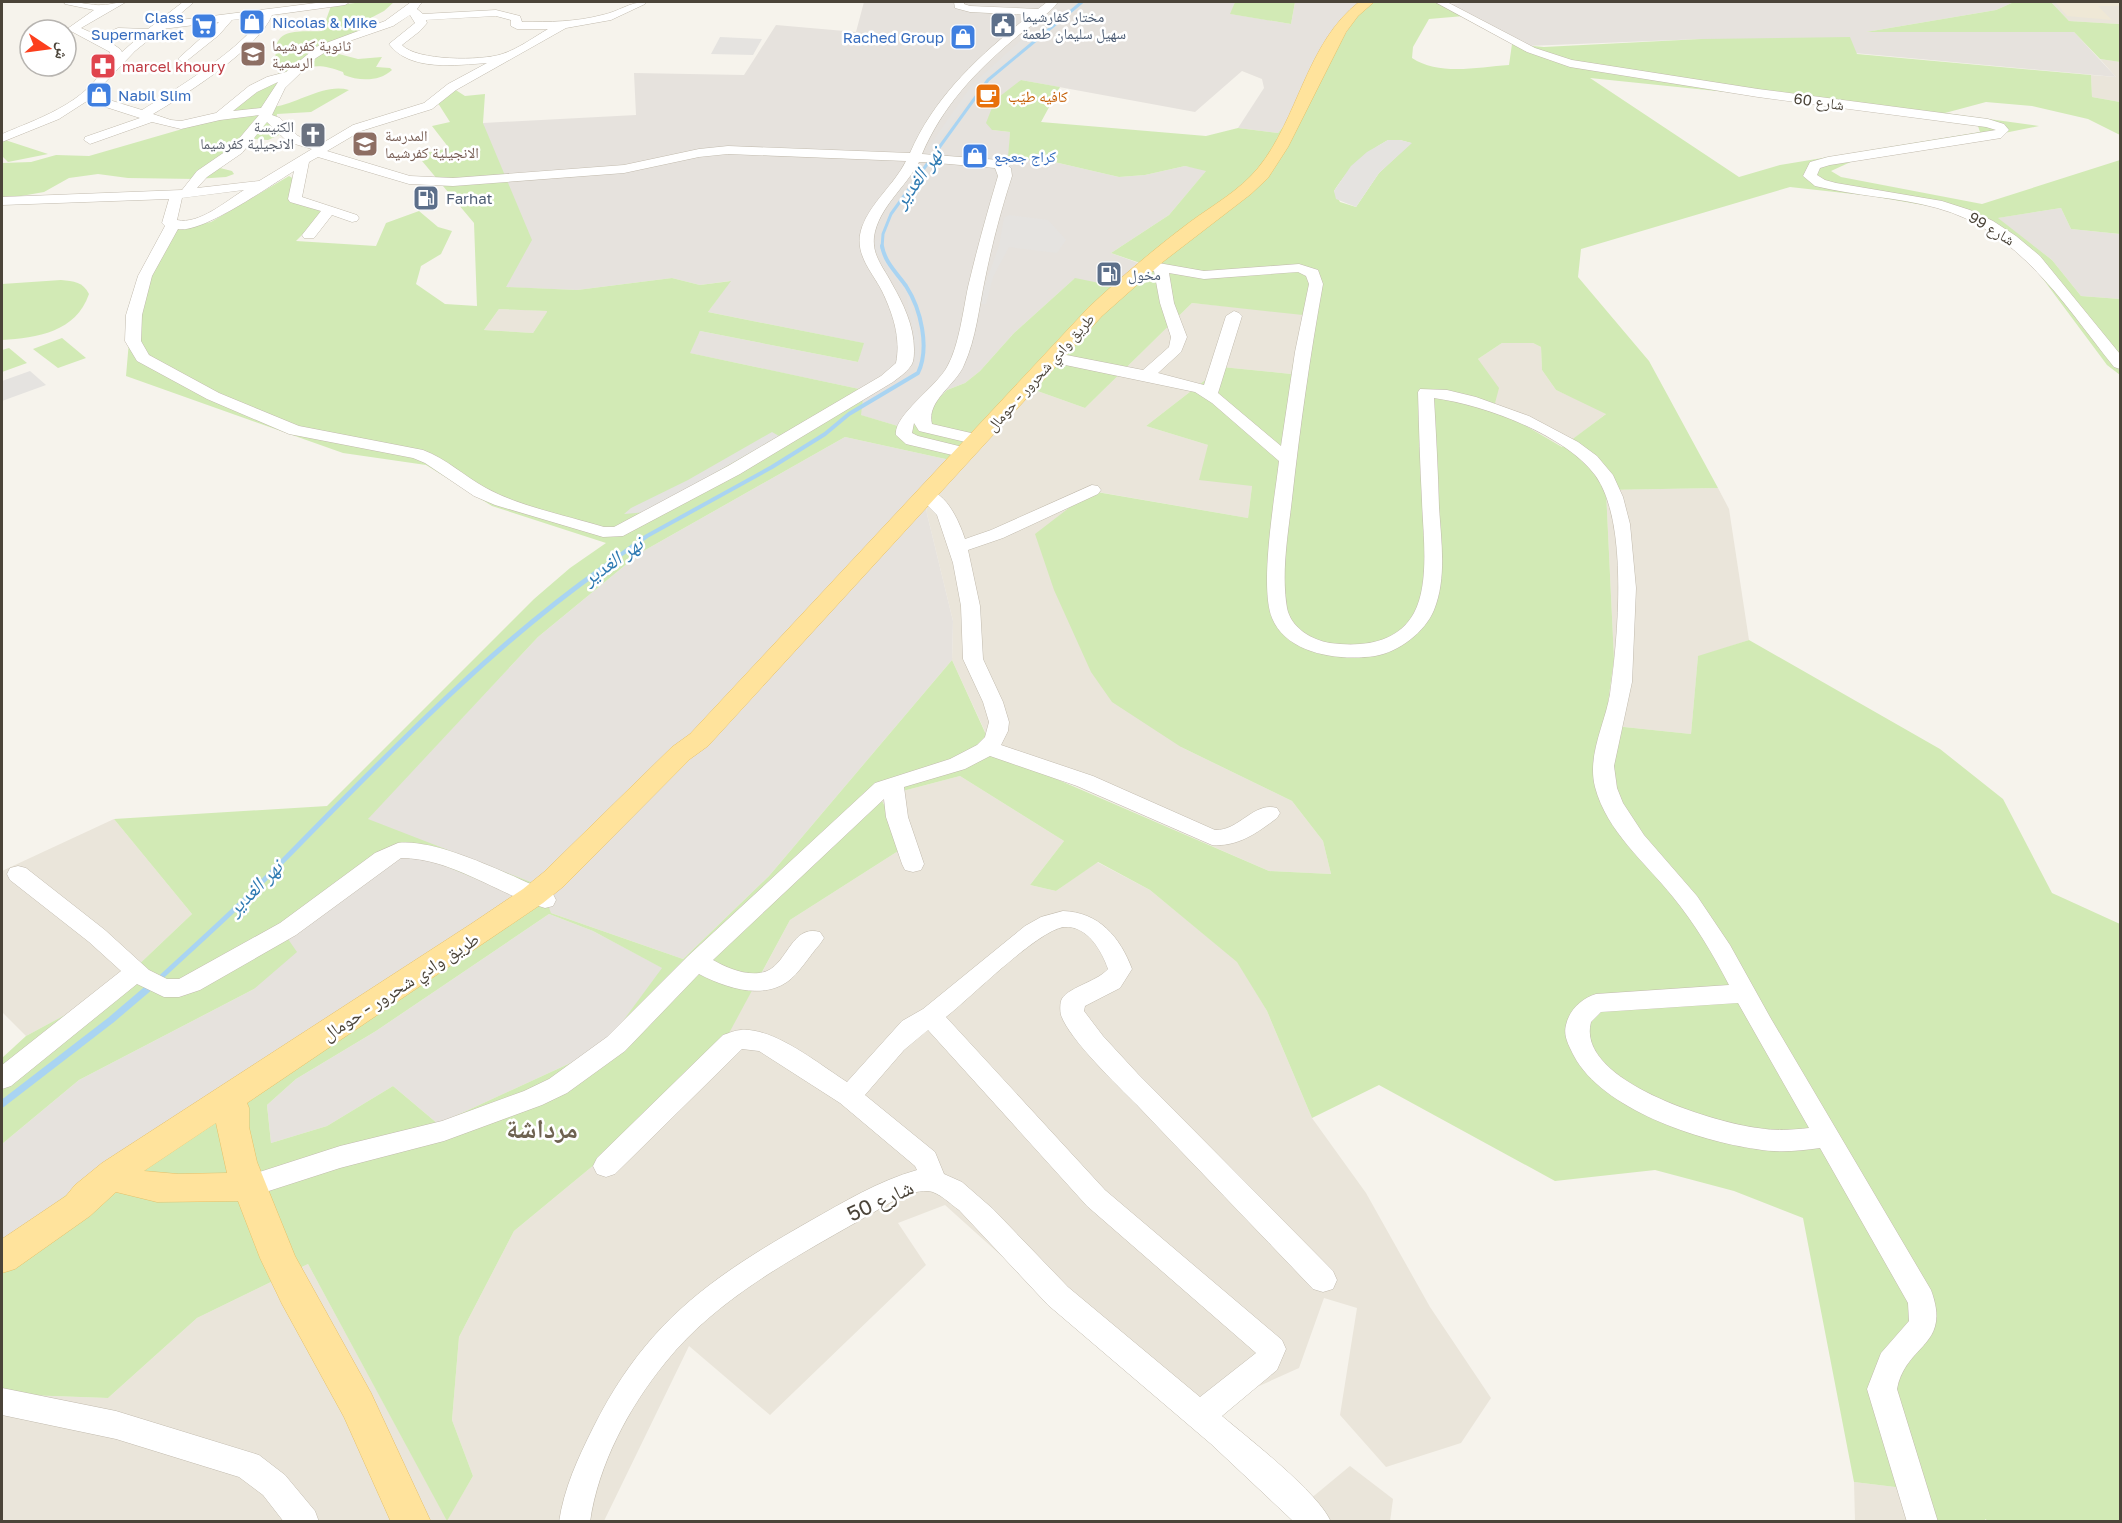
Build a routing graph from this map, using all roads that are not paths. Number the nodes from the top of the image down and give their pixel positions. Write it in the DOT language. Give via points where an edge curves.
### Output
graph roads {
  1 [pos="69,2"];
  2 [pos="121,2"];
  3 [pos="189,2"];
  4 [pos="345,2"];
  5 [pos="612,2"];
  6 [pos="641,2"];
  7 [pos="959,2"];
  8 [pos="1053,2"];
  9 [pos="1366,2"];
  10 [pos="1440,2"];
  11 [pos="418,7"];
  12 [pos="103,9"];
  13 [pos="626,10"];
  14 [pos="268,12"];
  15 [pos="1040,12"];
  16 [pos="172,17"];
  17 [pos="229,17"];
  18 [pos="190,22"];
  19 [pos="563,25"];
  20 [pos="156,30"];
  21 [pos="99,40"];
  22 [pos="508,57"];
  23 [pos="184,59"];
  24 [pos="429,62"];
  25 [pos="112,67"];
  26 [pos="483,71"];
  27 [pos="293,74"];
  28 [pos="442,76"];
  29 [pos="452,87"];
  30 [pos="85,97"];
  31 [pos="265,114"];
  32 [pos="147,116"];
  33 [pos="220,116"];
  34 [pos="19,131"];
  35 [pos="2,133"];
  36 [pos="2,138"];
  37 [pos="90,140"];
  38 [pos="319,150"];
  39 [pos="919,158"];
  40 [pos="303,161"];
  41 [pos="1812,179"];
  42 [pos="243,191"];
  43 [pos="179,196"];
  44 [pos="2,201"];
  45 [pos="330,209"];
  46 [pos="352,218"];
  47 [pos="173,225"];
  48 [pos="309,235"];
  49 [pos="1154,267"];
  50 [pos="1234,316"];
  51 [pos="1051,357"];
  52 [pos="2121,364"];
  53 [pos="1147,375"];
  54 [pos="1209,393"];
  55 [pos="972,447"];
  56 [pos="1288,459"];
  57 [pos="1092,490"];
  58 [pos="926,495"];
  59 [pos="957,548"];
  60 [pos="987,748"];
  61 [pos="893,783"];
  62 [pos="1269,813"];
  63 [pos="913,864"];
  64 [pos="18,874"];
  65 [pos="539,898"];
  66 [pos="812,938"];
  67 [pos="696,962"];
  68 [pos="139,974"];
  69 [pos="1745,993"];
  70 [pos="930,1016"];
  71 [pos="285,1068"];
  72 [pos="2,1079"];
  73 [pos="849,1096"];
  74 [pos="233,1108"];
  75 [pos="1828,1136"];
  76 [pos="606,1166"];
  77 [pos="119,1178"];
  78 [pos="934,1181"];
  79 [pos="250,1186"];
  80 [pos="2,1258"];
  81 [pos="1323,1280"];
  82 [pos="2,1402"];
  83 [pos="1201,1415"];
  84 [pos="304,1521"];
  85 [pos="411,1521"];
  86 [pos="574,1521"];
  87 [pos="1316,1521"];
  88 [pos="1923,1521"];
  1 -- 12 [label="street"];
  2 -- 12 [label="street"];
  3 -- 16 [label="street"];
  4 -- 14 [label="street"];
  5 -- 13 [label="street"];
  6 -- 13 [label="street"];
  7 -- 15 [label="street" via="959,6 970,9"];
  8 -- 15 [label="street"];
  9 -- 49 [label="main road, طريق وادي شحرور - حومال" via="1336,34 1268,167"];
  10 -- 41 [label="street, شارع 60" via="1531,50 1570,63 1988,123 2003,130 1974,139 1828,161 1815,165"];
  11 -- 19 [label="street" via="496,14 516,18 517,26"];
  11 -- 24 [label="street" via="421,22 395,46"];
  11 -- 27 [label="street" via="389,23 323,48"];
  12 -- 21 [label="street" via="73,29"];
  13 -- 19 [label="street" via="591,22"];
  14 -- 17 [label="street"];
  14 -- 32 [label="street" via="264,24 234,50"];
  15 -- 39 [label="street" via="953,92 933,119"];
  16 -- 18 [label="street"];
  16 -- 20 [label="street"];
  17 -- 18 [label="street"];
  17 -- 23 [label="street"];
  18 -- 20 [label="street"];
  19 -- 22 [label="street"];
  20 -- 21 [label="street" via="118,31"];
  20 -- 25 [label="street"];
  21 -- 25 [label="street" via="116,51"];
  22 -- 24 [label="street"];
  22 -- 26 [label="street"];
  24 -- 28 [label="street"];
  25 -- 30 [label="street"];
  26 -- 28 [label="street"];
  26 -- 29 [label="street"];
  27 -- 31 [label="street" via="278,90"];
  27 -- 33 [label="street" via="267,79"];
  28 -- 29 [label="street"];
  29 -- 38 [label="street" via="428,106 370,122"];
  30 -- 32 [label="street"];
  30 -- 34 [label="street" via="55,116"];
  31 -- 33 [label="street"];
  31 -- 38 [label="street" via="297,141"];
  31 -- 43 [label="street" via="237,150"];
  32 -- 33 [label="street" via="181,125"];
  32 -- 37 [label="street"];
  34 -- 35 [label="street"];
  34 -- 36 [label="street"];
  38 -- 39 [label="street" via="426,182 615,170 728,150"];
  38 -- 40 [label="street"];
  39 -- 47 [label="street" via="873,222 867,242 867,252 901,318 906,345 904,364 887,379 734,470 617,532 603,532 501,501 417,453 285,426 213,396 143,358 133,341 134,315 145,276"];
  39 -- 55 [label="street" via="999,164 1005,172 975,282 961,352 951,375 903,429 904,435 921,442"];
  40 -- 42 [label="street" via="276,178"];
  40 -- 45 [label="street" via="295,199"];
  41 -- 52 [label="street, شارع 99" via="1836,187 1941,203 1986,221 2035,259"];
  42 -- 43 [label="street"];
  42 -- 47 [label="street" via="200,222"];
  43 -- 44 [label="street"];
  43 -- 47 [label="street" via="169,223"];
  45 -- 46 [label="street"];
  45 -- 48 [label="street"];
  49 -- 51 [label="main road, طريق وادي شحرور - حومال" via="1095,312"];
  49 -- 53 [label="street" via="1179,337 1176,349"];
  49 -- 56 [label="street" via="1204,275 1299,268 1316,277"];
  50 -- 54 [label="street"];
  51 -- 53 [label="street"];
  51 -- 55 [label="main road, طريق وادي شحرور - حومال"];
  53 -- 54 [label="street"];
  54 -- 56 [label="street"];
  55 -- 58 [label="main road, طريق وادي شحرور - حومال"];
  56 -- 69 [label="street" via="1277,554 1278,608 1282,620 1299,638 1313,646 1347,651 1375,650 1404,636 1424,612 1429,596 1433,565 1426,392 1468,398 1527,422 1577,449 1604,474 1619,513 1628,574 1618,706 1605,747 1605,784 1624,828 1688,900"];
  57 -- 59 [label="street"];
  58 -- 59 [label="street" via="947,516"];
  58 -- 65 [label="main road, طريق وادي شحرور - حومال" via="699,740 690,759 622,821 585,867"];
  59 -- 60 [label="street" via="970,601 971,649 999,719 998,732"];
  60 -- 61 [label="street" via="953,766"];
  60 -- 62 [label="street" via="1085,781 1212,837 1237,833"];
  61 -- 63 [label="street" via="897,818"];
  61 -- 67 [label="street" via="858,810"];
  64 -- 68 [label="street" via="98,936"];
  65 -- 68 [label="street" via="420,851 396,851 288,928 192,984 164,988"];
  65 -- 71 [label="main road, طريق وادي شحرور - حومال"];
  66 -- 67 [label="street" via="780,975 767,982 728,979"];
  67 -- 79 [label="street" via="616,1044 558,1086 444,1131 340,1156"];
  68 -- 72 [label="street"];
  69 -- 75 [label="street"];
  69 -- 75 [label="street" via="1596,1003 1583,1012 1576,1035 1584,1057 1607,1079 1663,1110 1748,1137 1780,1142"];
  70 -- 73 [label="street" via="911,1029"];
  70 -- 81 [label="street" via="1047,923 1064,919 1088,925 1115,954 1120,969 1107,986 1073,1001 1072,1013 1129,1081"];
  70 -- 83 [label="street" via="1096,1198 1272,1349 1267,1361"];
  71 -- 74 [label="main road, طريق وادي شحرور - حومال"];
  71 -- 77 [label="main road, طريق وادي شحرور - حومال"];
  73 -- 76 [label="street" via="765,1043 742,1039 732,1042"];
  73 -- 78 [label="street" via="926,1160"];
  74 -- 77 [label="main road, طريق وادي شحرور - حومال"];
  74 -- 79 [label="main road" via="235,1145"];
  75 -- 88 [label="street" via="1924,1306 1924,1320 1893,1360 1882,1389"];
  77 -- 79 [label="main road" via="185,1189"];
  77 -- 80 [label="main road, طريق وادي شحرور - حومال" via="93,1200 78,1206"];
  78 -- 83 [label="street, شارع 50" via="968,1202 1057,1294"];
  78 -- 86 [label="street, شارع 50" via="906,1185 826,1226 703,1305 675,1331 649,1360 617,1407 590,1464"];
  79 -- 85 [label="main road" via="278,1258 358,1405"];
  82 -- 84 [label="street" via="116,1425 248,1465 274,1485"];
  83 -- 87 [label="street, شارع 50"];
}
